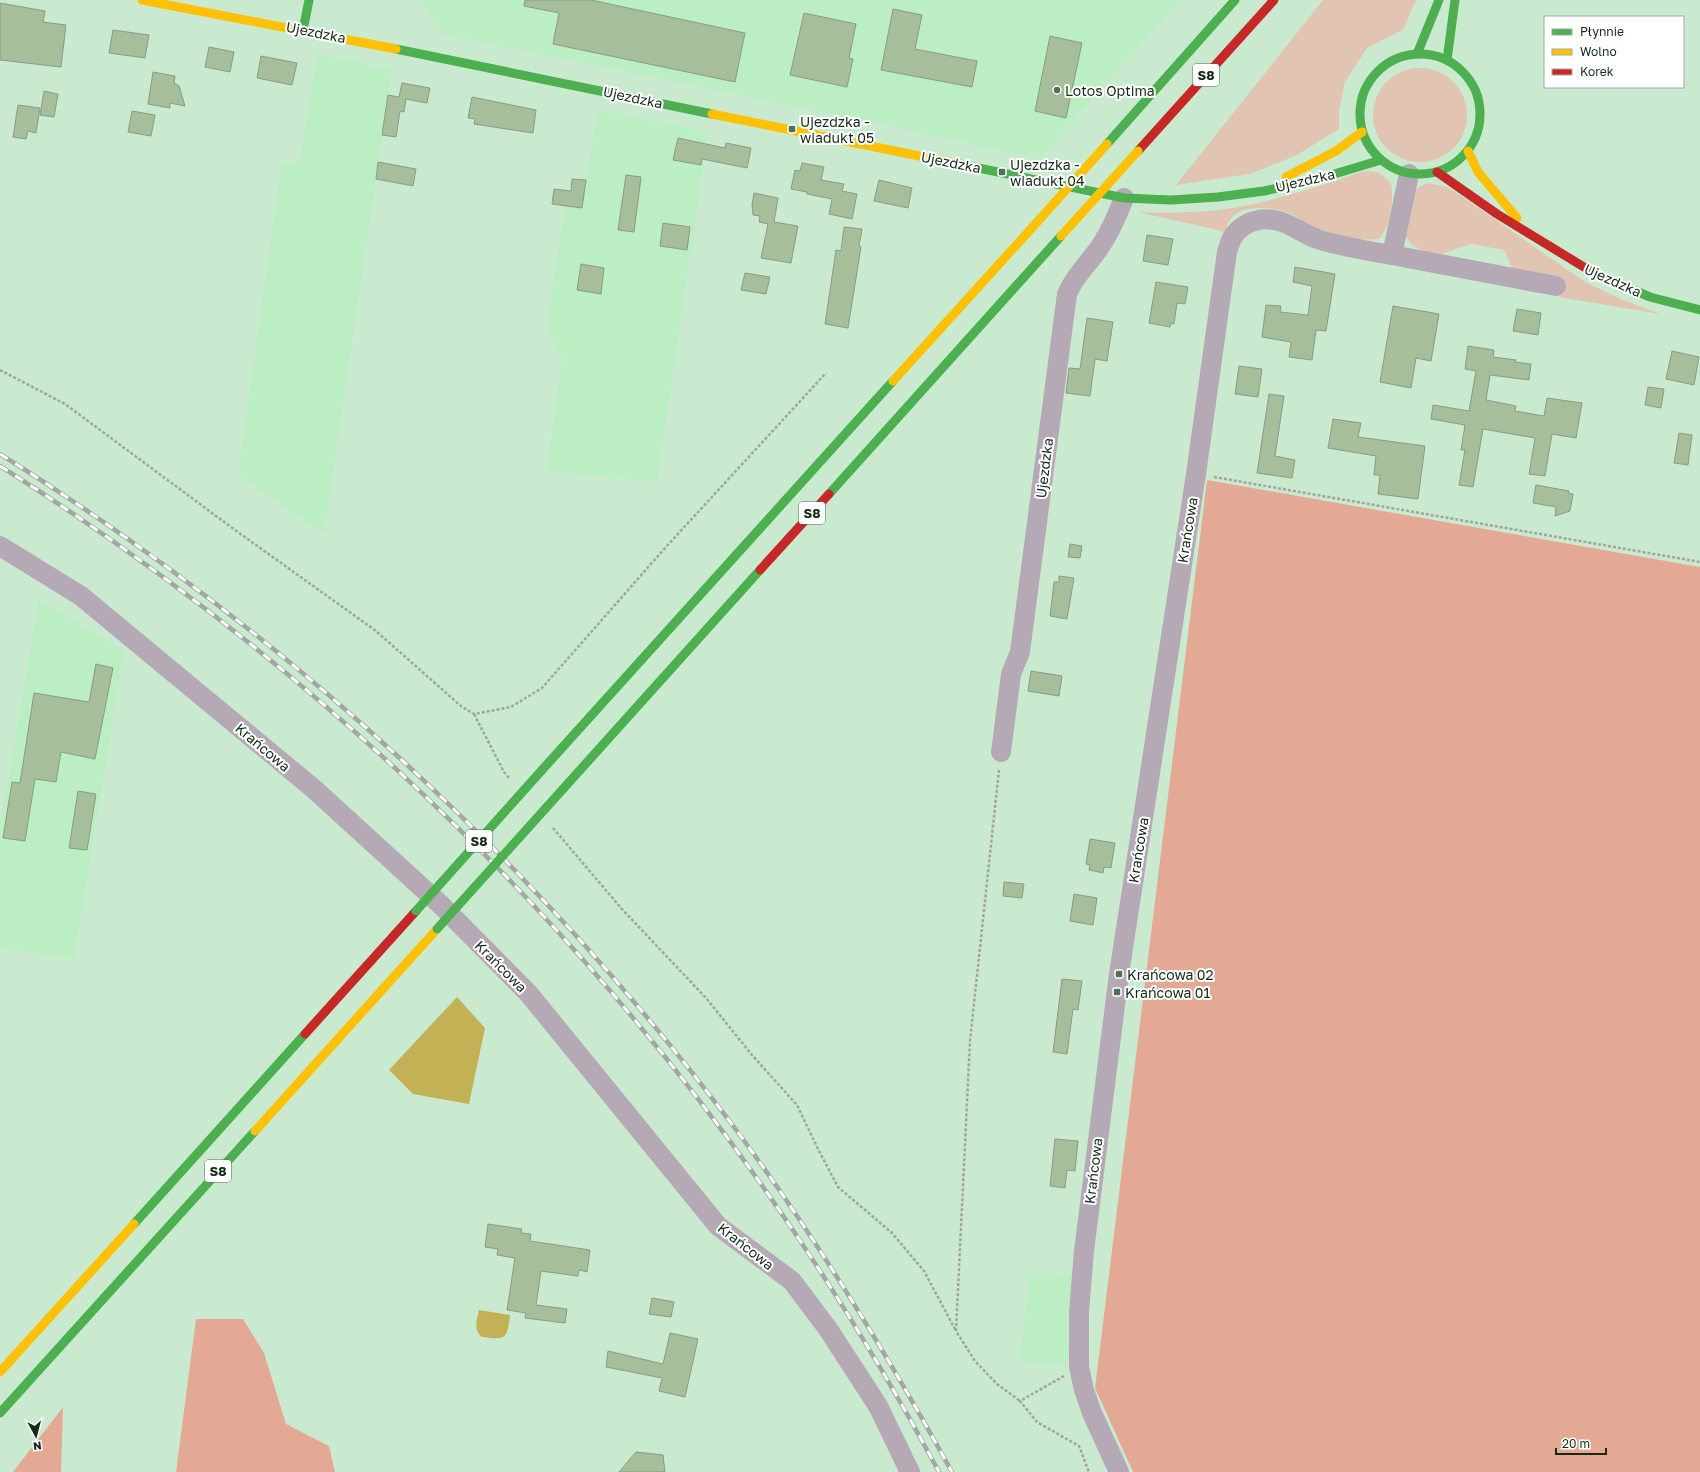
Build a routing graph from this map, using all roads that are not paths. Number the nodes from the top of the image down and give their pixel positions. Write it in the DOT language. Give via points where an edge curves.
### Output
graph roads {
  1 [pos="142,0"];
  2 [pos="309,0"];
  3 [pos="1235,0"];
  4 [pos="1274,0"];
  5 [pos="1439,0"];
  6 [pos="1455,0"];
  7 [pos="303,30"];
  8 [pos="1417,54"];
  9 [pos="1447,60"];
  10 [pos="1362,132"];
  11 [pos="1468,151"];
  12 [pos="1381,160"];
  13 [pos="1437,172"];
  14 [pos="1409,174"];
  15 [pos="1252,192"];
  16 [pos="1124,198"];
  17 [pos="1532,235"];
  18 [pos="1392,254"];
  19 [pos="1556,286"];
  20 [pos="1700,310"];
  21 [pos="0,546"];
  22 [pos="1001,752"];
  23 [pos="0,1372"];
  24 [pos="0,1413"];
  25 [pos="910,1472"];
  26 [pos="1120,1472"];
  1 -- 7 [label="main road, Ujezdzka"];
  2 -- 7 [label="main road"];
  3 -- 23 [label="main road, S8, bridge"];
  4 -- 24 [label="main road, S8, bridge"];
  5 -- 8 [label="main road"];
  6 -- 9 [label="main road"];
  7 -- 16 [label="main road, Ujezdzka"];
  8 -- 9 [label="main road" via="1433,55"];
  8 -- 10 [label="main road" via="1391,61 1371,79 1360,104"];
  9 -- 11 [label="main road" via="1462,70 1473,84 1479,101 1481,118 1477,135"];
  10 -- 12 [label="main road" via="1369,147"];
  10 -- 15 [label="main road, Ujezdzka" via="1336,151 1307,167"];
  11 -- 13 [label="main road" via="1449,168"];
  11 -- 17 [label="main road, Ujezdzka" via="1478,172"];
  12 -- 14 [label="main road" via="1396,170"];
  12 -- 15 [label="main road, Ujezdzka" via="1311,181"];
  13 -- 14 [label="main road" via="1425,175"];
  13 -- 17 [label="main road, Ujezdzka" via="1496,214"];
  14 -- 18 [label="street"];
  15 -- 16 [label="main road, Ujezdzka" via="1177,200"];
  16 -- 22 [label="street, Ujezdzka" via="1098,250 1072,281 1067,294 1020,652 1011,674"];
  17 -- 20 [label="main road, Ujezdzka" via="1593,273 1650,297"];
  18 -- 19 [label="street"];
  18 -- 26 [label="street, Krańcowa" via="1342,246 1312,237 1285,223 1267,219 1252,221 1241,227 1232,238 1227,252 1196,474 1119,974 1084,1251 1079,1312 1080,1367 1092,1413"];
  21 -- 25 [label="street, Krańcowa" via="80,596 314,789 441,905 529,994 718,1226 792,1281 828,1329 878,1406"];
}
